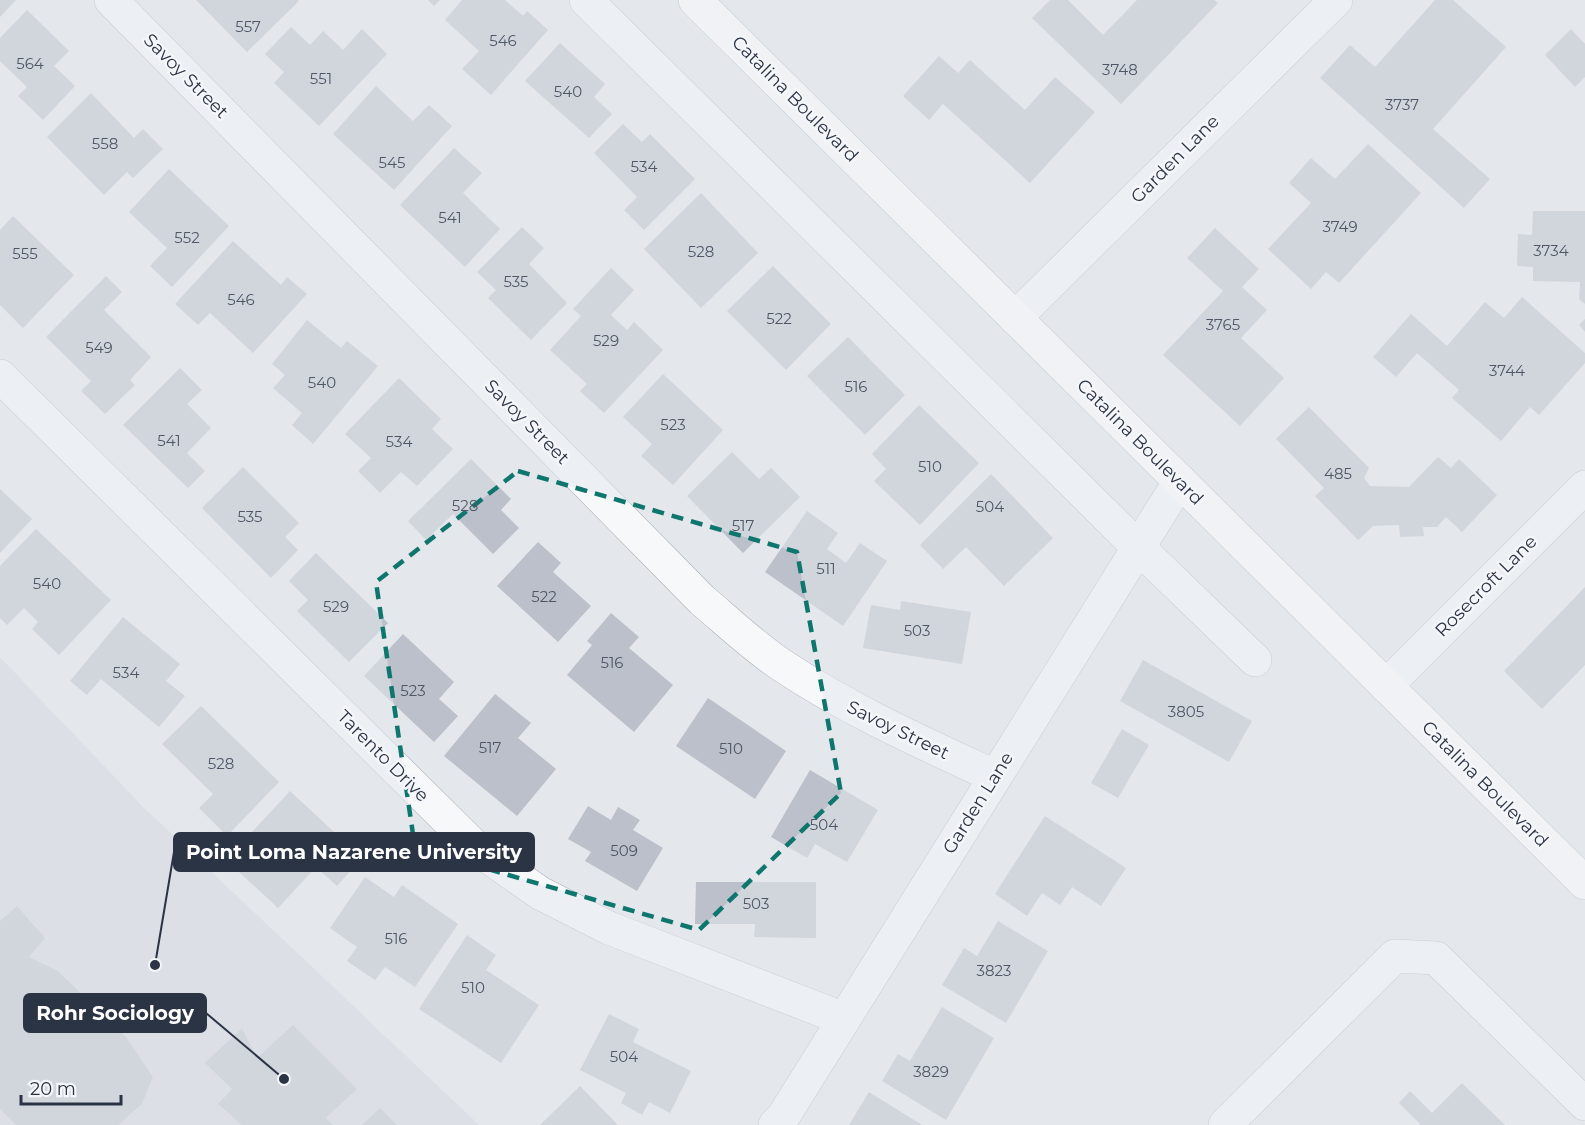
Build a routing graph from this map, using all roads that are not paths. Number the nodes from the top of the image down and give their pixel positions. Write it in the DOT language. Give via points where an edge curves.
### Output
graph roads {
  1 [pos="111,0"];
  2 [pos="586,0"];
  3 [pos="1336,0"];
  4 [pos="707,4"];
  5 [pos="1015,318"];
  6 [pos="0,376"];
  7 [pos="1180,481"];
  8 [pos="1585,487"];
  9 [pos="1138,547"];
  10 [pos="1255,660"];
  11 [pos="1386,686"];
  12 [pos="994,776"];
  13 [pos="1585,883"];
  14 [pos="844,1019"];
  15 [pos="1585,1104"];
  16 [pos="775,1125"];
  17 [pos="1225,1125"];
  1 -- 12 [label="street, Savoy Street" via="702,600 777,662 829,695"];
  2 -- 9 [label="street"];
  3 -- 5 [label="street, Garden Lane"];
  4 -- 5 [label="main road, Catalina Boulevard"];
  5 -- 7 [label="main road, Catalina Boulevard"];
  6 -- 14 [label="street, Tarento Drive" via="477,849 540,893 609,928"];
  7 -- 9 [label="street, Garden Lane"];
  7 -- 11 [label="main road, Catalina Boulevard"];
  8 -- 11 [label="street, Rosecroft Lane"];
  9 -- 10 [label="street"];
  9 -- 12 [label="street, Garden Lane"];
  11 -- 13 [label="main road, Catalina Boulevard"];
  12 -- 14 [label="street, Garden Lane"];
  14 -- 16 [label="street, Garden Lane"];
  15 -- 17 [label="street" via="1436,958 1395,956"];
}
